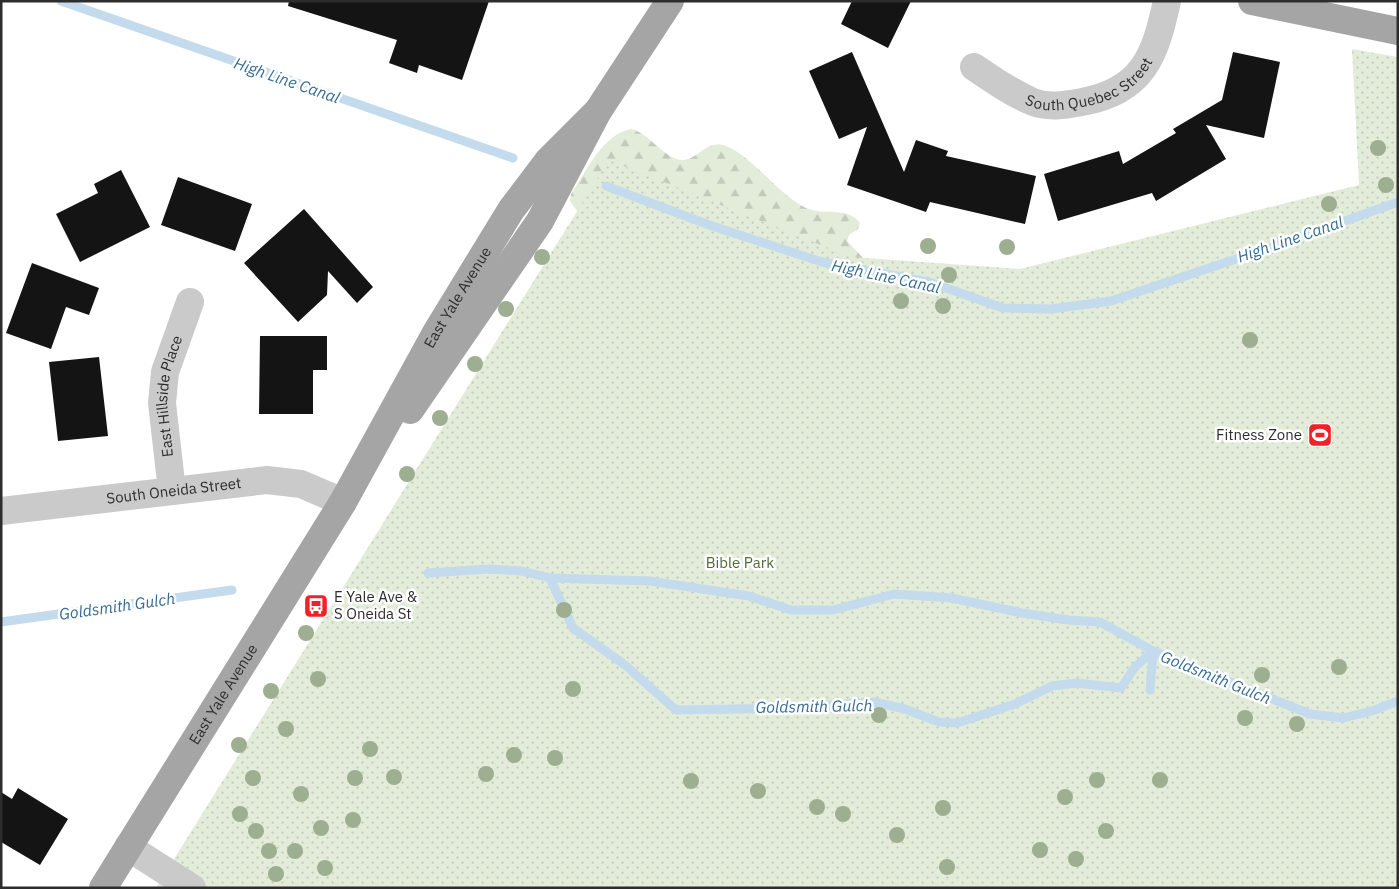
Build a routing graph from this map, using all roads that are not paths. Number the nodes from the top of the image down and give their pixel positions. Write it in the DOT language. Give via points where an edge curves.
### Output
graph roads {
  1 [pos="670,1"];
  2 [pos="1167,1"];
  3 [pos="1252,1"];
  4 [pos="1398,30"];
  5 [pos="974,67"];
  6 [pos="190,302"];
  7 [pos="172,491"];
  8 [pos="343,502"];
  9 [pos="1,511"];
  10 [pos="128,847"];
  11 [pos="103,888"];
  12 [pos="192,888"];
  1 -- 8 [label="main road, East Yale Avenue" via="598,111 548,161 511,210 437,331"];
  2 -- 5 [label="street, South Quebec Street" via="1158,38 1143,70 1126,86 1101,98 1070,104 1042,104 1008,89"];
  3 -- 4 [label="main road"];
  6 -- 7 [label="street, East Hillside Place" via="165,372 162,403"];
  7 -- 8 [label="street, South Oneida Street" via="274,480 301,484"];
  7 -- 9 [label="street, South Oneida Street"];
  8 -- 10 [label="main road, East Yale Avenue"];
  10 -- 11 [label="main road, East Yale Avenue"];
  10 -- 12 [label="street"];
}
